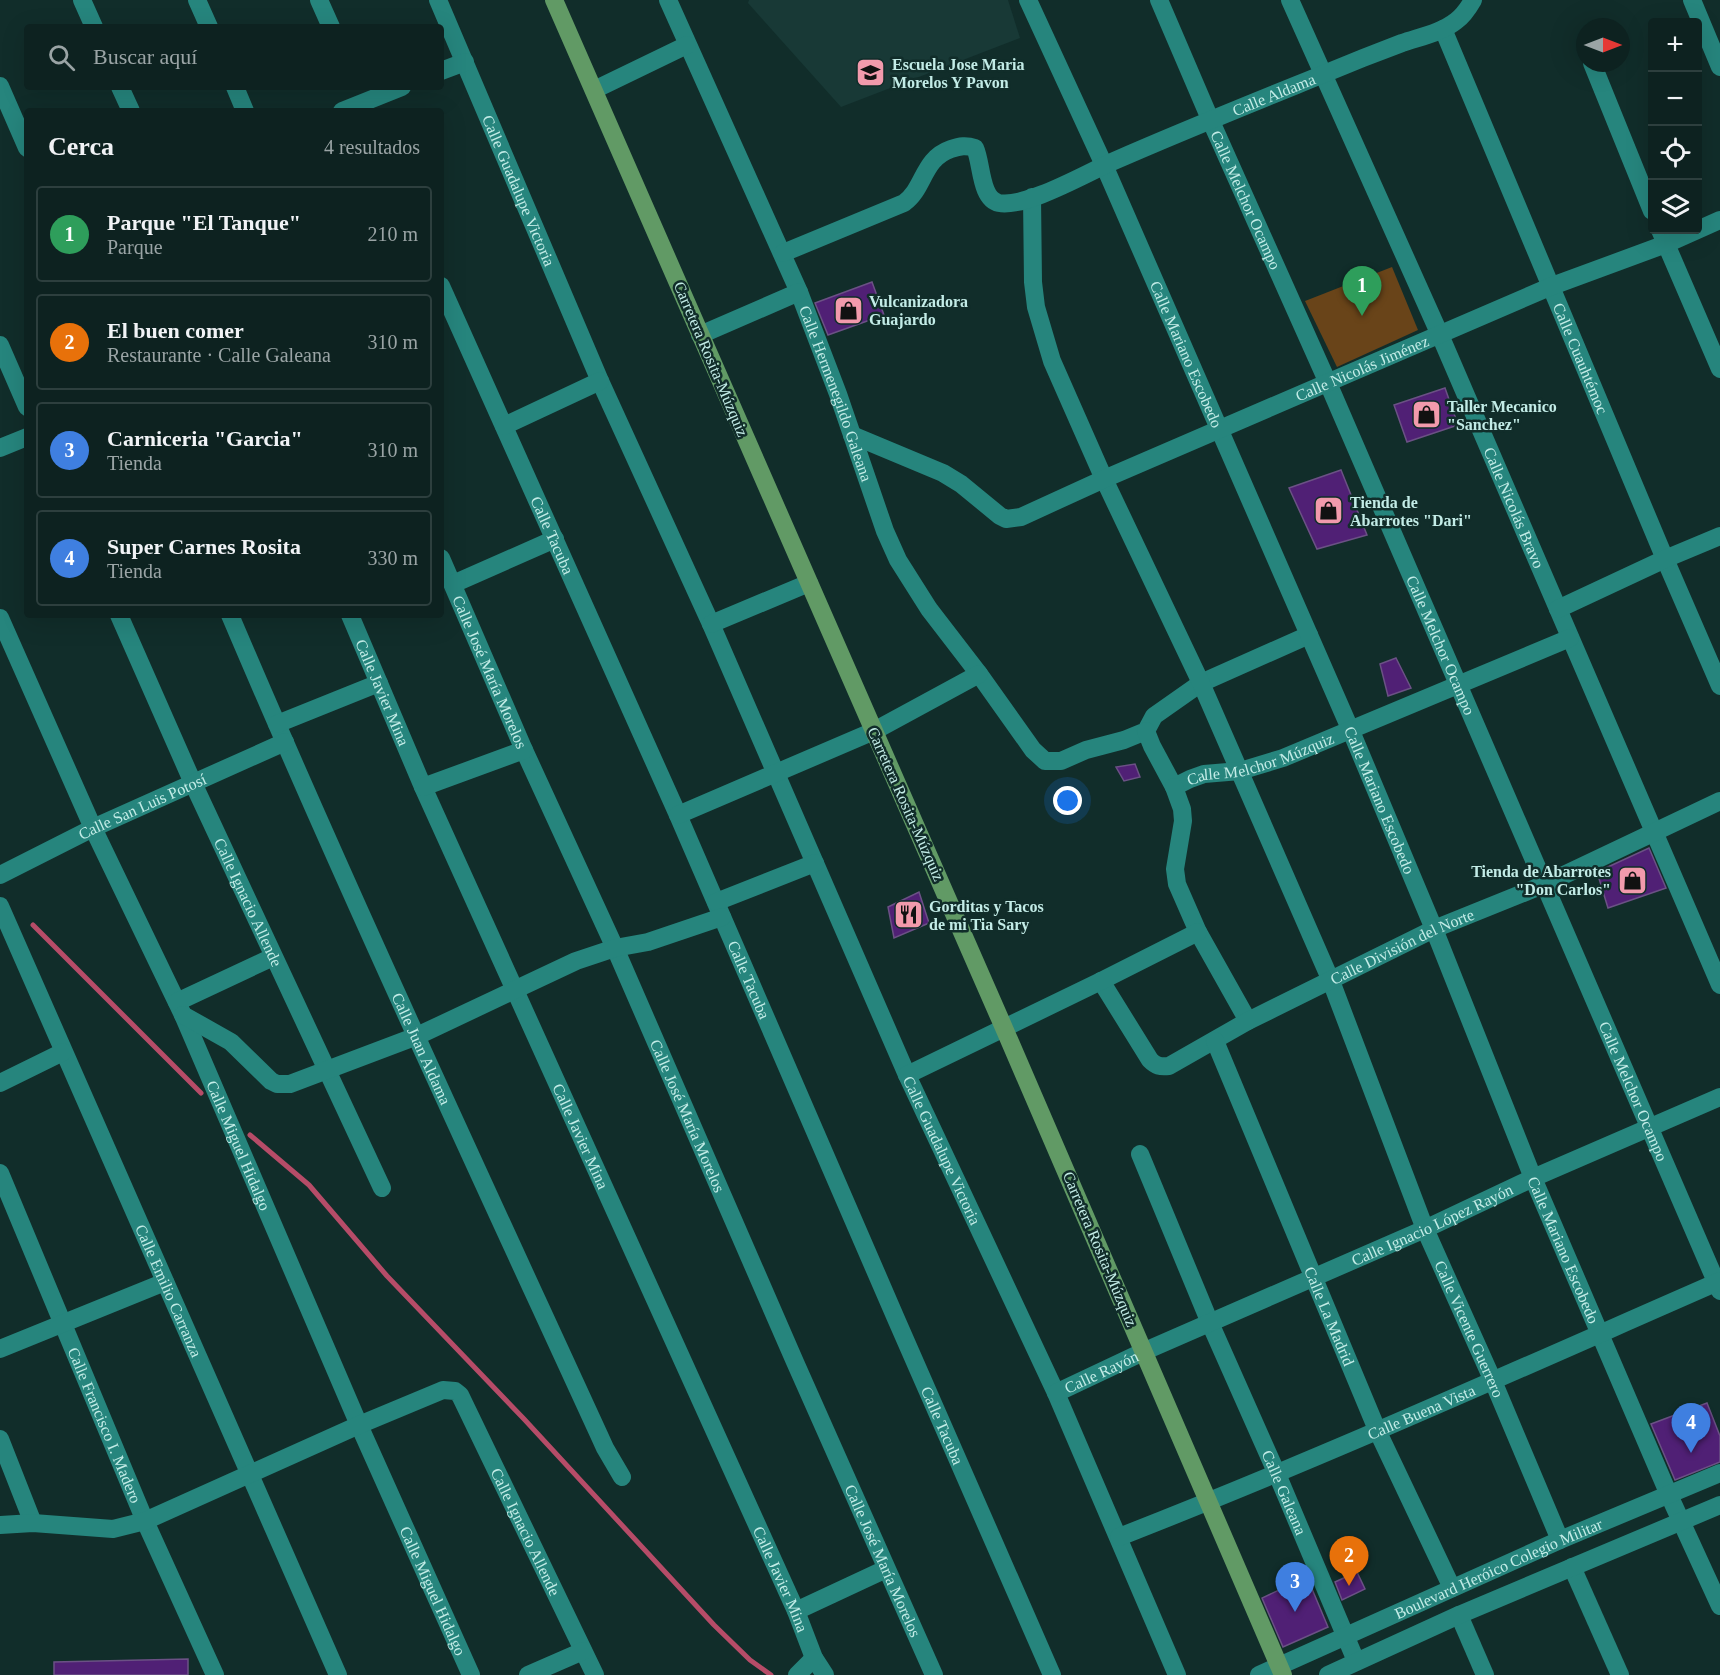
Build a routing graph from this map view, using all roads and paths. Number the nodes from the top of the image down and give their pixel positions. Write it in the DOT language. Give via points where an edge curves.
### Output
graph roads {
  1 [pos="82,0"];
  2 [pos="197,0"];
  3 [pos="319,0"];
  4 [pos="438,0"];
  5 [pos="554,0"];
  6 [pos="668,0"];
  7 [pos="1028,0"];
  8 [pos="1160,0"];
  9 [pos="1290,0"];
  10 [pos="1473,0"];
  11 [pos="1692,0"];
  12 [pos="93,24"];
  13 [pos="208,24"];
  14 [pos="329,24"];
  15 [pos="1443,29"];
  16 [pos="687,45"];
  17 [pos="465,62"];
  18 [pos="1720,67"];
  19 [pos="444,70"];
  20 [pos="1596,72"];
  21 [pos="1323,75"];
  22 [pos="0,86"];
  23 [pos="121,90"];
  24 [pos="236,90"];
  25 [pos="393,90"];
  26 [pos="594,90"];
  27 [pos="362,100"];
  28 [pos="130,108"];
  29 [pos="244,108"];
  30 [pos="347,108"];
  31 [pos="1210,119"];
  32 [pos="24,140"];
  33 [pos="1104,165"];
  34 [pos="1032,197"];
  35 [pos="1648,199"];
  36 [pos="1720,220"];
  37 [pos="1663,237"];
  38 [pos="783,253"];
  39 [pos="1552,286"];
  40 [pos="799,292"];
  41 [pos="444,293"];
  42 [pos="700,335"];
  43 [pos="1440,335"];
  44 [pos="0,345"];
  45 [pos="1720,369"];
  46 [pos="600,381"];
  47 [pos="1328,383"];
  48 [pos="24,400"];
  49 [pos="504,426"];
  50 [pos="1220,430"];
  51 [pos="852,435"];
  52 [pos="24,438"];
  53 [pos="0,448"];
  54 [pos="1104,479"];
  55 [pos="1720,536"];
  56 [pos="555,539"];
  57 [pos="1665,559"];
  58 [pos="444,564"];
  59 [pos="809,583"];
  60 [pos="453,584"];
  61 [pos="1558,609"];
  62 [pos="0,618"];
  63 [pos="120,618"];
  64 [pos="231,618"];
  65 [pos="351,618"];
  66 [pos="711,624"];
  67 [pos="1309,635"];
  68 [pos="1570,638"];
  69 [pos="979,674"];
  70 [pos="379,683"];
  71 [pos="1201,683"];
  72 [pos="1458,684"];
  73 [pos="1720,686"];
  74 [pos="277,724"];
  75 [pos="1146,730"];
  76 [pos="1351,730"];
  77 [pos="874,731"];
  78 [pos="285,742"];
  79 [pos="524,750"];
  80 [pos="1240,771"];
  81 [pos="775,773"];
  82 [pos="193,783"];
  83 [pos="423,787"];
  84 [pos="1174,787"];
  85 [pos="1720,801"];
  86 [pos="678,815"];
  87 [pos="93,828"];
  88 [pos="1654,833"];
  89 [pos="815,863"];
  90 [pos="0,875"];
  91 [pos="1543,885"];
  92 [pos="0,906"];
  93 [pos="719,910"];
  94 [pos="1434,929"];
  95 [pos="1198,932"];
  96 [pos="615,948"];
  97 [pos="273,957"];
  98 [pos="1101,981"];
  99 [pos="1331,981"];
  100 [pos="1720,985"];
  101 [pos="516,989"];
  102 [pos="180,1008"];
  103 [pos="1248,1021"];
  104 [pos="1004,1028"];
  105 [pos="417,1036"];
  106 [pos="1215,1041"];
  107 [pos="63,1052"];
  108 [pos="327,1070"];
  109 [pos="907,1075"];
  110 [pos="0,1083"];
  111 [pos="1720,1097"];
  112 [pos="1650,1128"];
  113 [pos="1140,1154"];
  114 [pos="0,1173"];
  115 [pos="1533,1178"];
  116 [pos="382,1188"];
  117 [pos="1425,1229"];
  118 [pos="1314,1277"];
  119 [pos="165,1282"];
  120 [pos="1719,1284"];
  121 [pos="1210,1323"];
  122 [pos="64,1324"];
  123 [pos="1600,1334"];
  124 [pos="0,1349"];
  125 [pos="1144,1352"];
  126 [pos="1493,1381"];
  127 [pos="1056,1393"];
  128 [pos="359,1425"];
  129 [pos="1378,1432"];
  130 [pos="0,1438"];
  131 [pos="1720,1473"];
  132 [pos="250,1474"];
  133 [pos="1277,1474"];
  134 [pos="622,1477"];
  135 [pos="1669,1495"];
  136 [pos="1210,1502"];
  137 [pos="1720,1505"];
  138 [pos="145,1521"];
  139 [pos="1681,1521"];
  140 [pos="33,1523"];
  141 [pos="0,1526"];
  142 [pos="1119,1537"];
  143 [pos="1560,1540"];
  144 [pos="1572,1567"];
  145 [pos="886,1569"];
  146 [pos="1452,1588"];
  147 [pos="1720,1606"];
  148 [pos="796,1611"];
  149 [pos="1459,1615"];
  150 [pos="1346,1635"];
  151 [pos="583,1651"];
  152 [pos="814,1658"];
  153 [pos="1356,1661"];
  154 [pos="1282,1671"];
  155 [pos="215,1675"];
  156 [pos="338,1675"];
  157 [pos="471,1675"];
  158 [pos="528,1675"];
  159 [pos="595,1675"];
  160 [pos="797,1675"];
  161 [pos="825,1675"];
  162 [pos="934,1675"];
  163 [pos="1052,1675"];
  164 [pos="1177,1675"];
  165 [pos="1259,1675"];
  166 [pos="1328,1675"];
  167 [pos="1485,1675"];
  168 [pos="1620,1675"];
  1 -- 12 [label="street"];
  2 -- 13 [label="street"];
  3 -- 14 [label="street"];
  4 -- 17 [label="street, Calle Guadalupe Victoria"];
  5 -- 26 [label="main road, Carretera Rosita-Múzquiz"];
  6 -- 16 [label="street, Calle Hermenegildo Galeana"];
  7 -- 33 [label="street, Calle Mariano Escobedo"];
  8 -- 31 [label="street, Calle Melchor Ocampo"];
  9 -- 21 [label="street, Calle Nicolás Bravo"];
  10 -- 15 [label="street, Calle Aldama" via="1457,21"];
  11 -- 18 [label="street"];
  15 -- 21 [label="street, Calle Aldama"];
  15 -- 39 [label="street, Calle Cuauhtémoc"];
  16 -- 26 [label="street"];
  16 -- 38 [label="street, Calle Hermenegildo Galeana"];
  17 -- 19 [label="street"];
  17 -- 46 [label="street, Calle Guadalupe Victoria"];
  20 -- 35 [label="street"];
  21 -- 31 [label="street, Calle Aldama"];
  21 -- 43 [label="street, Calle Nicolás Bravo"];
  22 -- 32 [label="street"];
  23 -- 28 [label="street"];
  24 -- 29 [label="street"];
  25 -- 27 [label="street"];
  26 -- 42 [label="main road, Carretera Rosita-Múzquiz"];
  27 -- 30 [label="street"];
  31 -- 33 [label="street, Calle Aldama"];
  31 -- 47 [label="street, Calle Melchor Ocampo"];
  33 -- 34 [label="street, Calle Aldama"];
  33 -- 50 [label="street, Calle Mariano Escobedo"];
  34 -- 38 [label="street, Calle Aldama" via="996,202 984,186 975,148 959,147 938,155 912,198 904,203"];
  34 -- 54 [label="street, Calle Vicente Guerrero" via="1033,282 1042,331"];
  36 -- 37 [label="street, Calle Nicolás Jiménez"];
  37 -- 39 [label="street, Calle Nicolás Jiménez"];
  37 -- 45 [label="street"];
  38 -- 40 [label="street, Calle Hermenegildo Galeana"];
  39 -- 43 [label="street, Calle Nicolás Jiménez"];
  39 -- 57 [label="street, Calle Cuauhtémoc"];
  40 -- 42 [label="street"];
  40 -- 51 [label="street, Calle Hermenegildo Galeana"];
  41 -- 49 [label="street, Calle Tacuba"];
  42 -- 59 [label="main road, Carretera Rosita-Múzquiz"];
  43 -- 47 [label="street, Calle Nicolás Jiménez"];
  43 -- 61 [label="street, Calle Nicolás Bravo"];
  44 -- 48 [label="street"];
  46 -- 49 [label="street"];
  46 -- 66 [label="street, Calle Guadalupe Victoria"];
  47 -- 50 [label="street, Calle Nicolás Jiménez"];
  47 -- 72 [label="street, Calle Melchor Ocampo"];
  49 -- 56 [label="street, Calle Tacuba"];
  50 -- 54 [label="street, Calle Nicolás Jiménez"];
  50 -- 67 [label="street, Calle Mariano Escobedo"];
  51 -- 54 [label="street, Calle Nicolás Jiménez" via="943,473 1006,519 1021,517"];
  51 -- 69 [label="street, Calle Hermenegildo Galeana" via="897,560"];
  52 -- 53 [label="street"];
  54 -- 71 [label="street, Calle Vicente Guerrero"];
  55 -- 57 [label="street"];
  56 -- 60 [label="street"];
  56 -- 86 [label="street, Calle Tacuba"];
  57 -- 61 [label="street"];
  57 -- 73 [label="street, Calle Cuauhtémoc"];
  58 -- 60 [label="street, Calle José María Morelos"];
  59 -- 66 [label="street"];
  59 -- 77 [label="main road, Carretera Rosita-Múzquiz"];
  60 -- 79 [label="street, Calle José María Morelos"];
  61 -- 68 [label="street, Calle Nicolás Bravo"];
  62 -- 87 [label="street, Calle Miguel Hidalgo"];
  63 -- 82 [label="street, Calle Ignacio Allende"];
  64 -- 74 [label="street, Calle Juan Aldama"];
  65 -- 70 [label="street, Calle Javier Mina"];
  66 -- 81 [label="street, Calle Guadalupe Victoria"];
  67 -- 71 [label="street"];
  67 -- 76 [label="street, Calle Mariano Escobedo"];
  68 -- 72 [label="street, Calle Melchor Múzquiz"];
  68 -- 88 [label="street, Calle Nicolás Bravo"];
  69 -- 75 [label="street, Calle Hermenegildo Galeana" via="1032,750 1045,761 1061,761"];
  69 -- 77 [label="street"];
  70 -- 74 [label="street"];
  70 -- 83 [label="street, Calle Javier Mina"];
  71 -- 75 [label="street" via="1154,717"];
  71 -- 80 [label="street, Calle Vicente Guerrero"];
  72 -- 76 [label="street, Calle Melchor Múzquiz"];
  72 -- 91 [label="street, Calle Melchor Ocampo"];
  74 -- 78 [label="street, Calle Juan Aldama"];
  75 -- 84 [label="street, Calle Melchor Múzquiz"];
  76 -- 80 [label="street, Calle Melchor Múzquiz"];
  76 -- 94 [label="street, Calle Mariano Escobedo"];
  77 -- 81 [label="street"];
  77 -- 104 [label="main road, Carretera Rosita-Múzquiz"];
  78 -- 82 [label="street, Calle San Luis Potosí"];
  78 -- 105 [label="street, Calle Juan Aldama"];
  79 -- 83 [label="street"];
  79 -- 96 [label="street, Calle José María Morelos"];
  80 -- 84 [label="street, Calle Melchor Múzquiz" via="1204,774"];
  80 -- 99 [label="street, Calle Vicente Guerrero"];
  81 -- 86 [label="street"];
  81 -- 89 [label="street, Calle Guadalupe Victoria"];
  82 -- 87 [label="street, Calle San Luis Potosí"];
  82 -- 97 [label="street, Calle Ignacio Allende"];
  83 -- 101 [label="street, Calle Javier Mina"];
  84 -- 95 [label="street" via="1183,821 1175,877"];
  85 -- 88 [label="street, Calle División del Norte"];
  86 -- 93 [label="street, Calle Tacuba"];
  87 -- 90 [label="street, Calle San Luis Potosí"];
  87 -- 102 [label="street, Calle Miguel Hidalgo"];
  88 -- 91 [label="street, Calle División del Norte"];
  88 -- 100 [label="street, Calle Nicolás Bravo"];
  89 -- 93 [label="street"];
  89 -- 109 [label="street, Calle Guadalupe Victoria"];
  91 -- 94 [label="street, Calle División del Norte"];
  91 -- 112 [label="street, Calle Melchor Ocampo"];
  92 -- 107 [label="street, Calle Emilio Carranza"];
  93 -- 96 [label="street" via="648,942"];
  93 -- 163 [label="street, Calle Tacuba"];
  94 -- 99 [label="street, Calle División del Norte"];
  94 -- 115 [label="street, Calle Mariano Escobedo"];
  95 -- 98 [label="street"];
  95 -- 103 [label="street"];
  96 -- 101 [label="street"];
  96 -- 145 [label="street, Calle José María Morelos"];
  97 -- 102 [label="street"];
  97 -- 108 [label="street, Calle Ignacio Allende"];
  98 -- 104 [label="street"];
  98 -- 106 [label="street, Calle División del Norte" via="1155,1065 1169,1066"];
  99 -- 103 [label="street, Calle División del Norte"];
  99 -- 117 [label="street, Calle Vicente Guerrero"];
  101 -- 105 [label="street"];
  101 -- 148 [label="street, Calle Javier Mina"];
  102 -- 108 [label="street" via="231,1042 277,1084 290,1084"];
  102 -- 128 [label="street, Calle Miguel Hidalgo"];
  103 -- 106 [label="street, Calle División del Norte"];
  104 -- 109 [label="street"];
  104 -- 125 [label="main road, Carretera Rosita-Múzquiz"];
  105 -- 108 [label="street"];
  105 -- 134 [label="street, Calle Juan Aldama" via="604,1448"];
  106 -- 118 [label="street, Calle La Madrid"];
  107 -- 110 [label="street"];
  107 -- 119 [label="street, Calle Emilio Carranza"];
  108 -- 116 [label="street, Calle Ignacio Allende"];
  109 -- 127 [label="street, Calle Guadalupe Victoria"];
  111 -- 112 [label="street, Calle Ignacio López Rayón"];
  112 -- 115 [label="street, Calle Ignacio López Rayón"];
  112 -- 120 [label="street, Calle Melchor Ocampo"];
  113 -- 121 [label="street"];
  114 -- 122 [label="street, Calle Francisco I. Madero"];
  115 -- 117 [label="street, Calle Ignacio López Rayón"];
  115 -- 123 [label="street, Calle Mariano Escobedo"];
  117 -- 118 [label="street, Calle Ignacio López Rayón"];
  117 -- 126 [label="street, Calle Vicente Guerrero"];
  118 -- 121 [label="street, Calle Ignacio López Rayón"];
  118 -- 129 [label="street, Calle La Madrid"];
  119 -- 122 [label="street"];
  119 -- 132 [label="street, Calle Emilio Carranza"];
  120 -- 123 [label="street, Calle Buena Vista"];
  121 -- 125 [label="street, Calle Ignacio López Rayón"];
  121 -- 133 [label="street, Calle Galeana"];
  122 -- 124 [label="street"];
  122 -- 138 [label="street, Calle Francisco I. Madero"];
  123 -- 126 [label="street, Calle Buena Vista"];
  123 -- 135 [label="street, Calle Mariano Escobedo"];
  125 -- 127 [label="street, Calle Rayón"];
  125 -- 136 [label="main road, Carretera Rosita-Múzquiz"];
  126 -- 129 [label="street, Calle Buena Vista"];
  126 -- 143 [label="street, Calle Vicente Guerrero"];
  127 -- 142 [label="street, Calle Guadalupe Victoria"];
  128 -- 132 [label="street"];
  128 -- 151 [label="street, Calle Ignacio Allende" via="443,1390 460,1395"];
  128 -- 157 [label="street, Calle Miguel Hidalgo"];
  129 -- 133 [label="street, Calle Buena Vista"];
  129 -- 146 [label="street, Calle La Madrid"];
  130 -- 140 [label="street"];
  131 -- 135 [label="street, Boulevard Heróico Colegio Militar"];
  132 -- 138 [label="street"];
  132 -- 156 [label="street, Calle Emilio Carranza"];
  133 -- 136 [label="street, Calle Buena Vista"];
  133 -- 150 [label="street, Calle Galeana"];
  135 -- 139 [label="street, Calle Mariano Escobedo"];
  135 -- 143 [label="street, Boulevard Heróico Colegio Militar"];
  136 -- 142 [label="street, Calle Buena Vista"];
  136 -- 154 [label="main road, Carretera Rosita-Múzquiz"];
  137 -- 139 [label="street, Boulevard Heróico Colegio Militar"];
  138 -- 140 [label="street" via="113,1529"];
  138 -- 155 [label="street, Calle Francisco I. Madero"];
  139 -- 144 [label="street, Boulevard Heróico Colegio Militar"];
  139 -- 147 [label="street, Calle Mariano Escobedo"];
  140 -- 141 [label="street"];
  142 -- 164 [label="street, Calle Guadalupe Victoria"];
  143 -- 146 [label="street, Boulevard Heróico Colegio Militar"];
  144 -- 149 [label="street, Boulevard Heróico Colegio Militar"];
  144 -- 168 [label="street"];
  145 -- 148 [label="street"];
  145 -- 162 [label="street, Calle José María Morelos"];
  146 -- 150 [label="street, Boulevard Heróico Colegio Militar"];
  148 -- 152 [label="street, Calle Javier Mina"];
  149 -- 153 [label="street, Boulevard Heróico Colegio Militar"];
  149 -- 167 [label="street"];
  150 -- 153 [label="street, Calle Galeana"];
  150 -- 154 [label="street, Boulevard Heróico Colegio Militar"];
  151 -- 158 [label="street"];
  151 -- 159 [label="street, Calle Ignacio Allende"];
  152 -- 160 [label="street"];
  152 -- 161 [label="street, Calle Javier Mina"];
  153 -- 166 [label="street, Boulevard Heróico Colegio Militar"];
  154 -- 165 [label="street, Boulevard Heróico Colegio Militar"];
}
